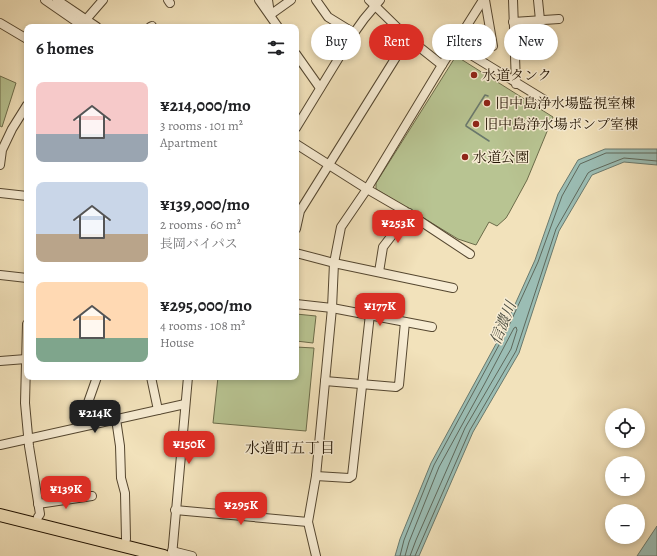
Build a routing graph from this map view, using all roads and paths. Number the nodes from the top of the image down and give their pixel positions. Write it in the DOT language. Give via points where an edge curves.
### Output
graph roads {
  1 [pos="44,0"];
  2 [pos="103,0"];
  3 [pos="258,0"];
  4 [pos="268,0"];
  5 [pos="291,0"];
  6 [pos="316,0"];
  7 [pos="484,0"];
  8 [pos="512,0"];
  9 [pos="538,0"];
  10 [pos="61,1"];
  11 [pos="375,2"];
  12 [pos="270,15"];
  13 [pos="559,19"];
  14 [pos="540,20"];
  15 [pos="514,22"];
  16 [pos="0,23"];
  17 [pos="81,24"];
  18 [pos="82,24"];
  19 [pos="84,24"];
  20 [pos="276,24"];
  21 [pos="339,24"];
  22 [pos="360,24"];
  23 [pos="395,24"];
  24 [pos="468,24"];
  25 [pos="489,24"];
  26 [pos="24,37"];
  27 [pos="424,51"];
  28 [pos="337,60"];
  29 [pos="394,60"];
  30 [pos="445,60"];
  31 [pos="478,60"];
  32 [pos="299,65"];
  33 [pos="442,65"];
  34 [pos="516,84"];
  35 [pos="320,88"];
  36 [pos="543,99"];
  37 [pos="24,110"];
  38 [pos="299,123"];
  39 [pos="299,146"];
  40 [pos="1,150"];
  41 [pos="0,165"];
  42 [pos="329,165"];
  43 [pos="367,190"];
  44 [pos="0,193"];
  45 [pos="24,196"];
  46 [pos="409,213"];
  47 [pos="299,216"];
  48 [pos="299,254"];
  49 [pos="470,254"];
  50 [pos="334,263"];
  51 [pos="379,272"];
  52 [pos="0,275"];
  53 [pos="24,278"];
  54 [pos="453,288"];
  55 [pos="299,304"];
  56 [pos="332,308"];
  57 [pos="370,314"];
  58 [pos="405,322"];
  59 [pos="432,327"];
  60 [pos="24,359"];
  61 [pos="0,361"];
  62 [pos="26,380"];
  63 [pos="96,380"];
  64 [pos="152,380"];
  65 [pos="188,380"];
  66 [pos="325,381"];
  67 [pos="362,384"];
  68 [pos="185,404"];
  69 [pos="158,410"];
  70 [pos="116,419"];
  71 [pos="87,425"];
  72 [pos="28,439"];
  73 [pos="0,445"];
  74 [pos="316,476"];
  75 [pos="92,496"];
  76 [pos="38,504"];
  77 [pos="175,510"];
  78 [pos="0,515"];
  79 [pos="38,517"];
  80 [pos="308,522"];
  81 [pos="0,524"];
  82 [pos="126,539"];
  83 [pos="100,544"];
  84 [pos="169,554"];
  85 [pos="130,556"];
  86 [pos="192,556"];
  87 [pos="316,556"];
  1 -- 17 [label="street"];
  2 -- 19 [label="street"];
  3 -- 12 [label="street"];
  4 -- 12 [label="street"];
  5 -- 12 [label="street"];
  6 -- 21 [label="street" via="328,17"];
  7 -- 24 [label="street"];
  7 -- 25 [label="street"];
  8 -- 15 [label="street"];
  9 -- 14 [label="street"];
  10 -- 18 [label="street"];
  11 -- 22 [label="street"];
  11 -- 23 [label="street"];
  12 -- 20 [label="street"];
  13 -- 14 [label="street"];
  14 -- 15 [label="street"];
  15 -- 34 [label="street"];
  16 -- 26 [label="street"];
  27 -- 33 [label="street"];
  28 -- 35 [label="street"];
  29 -- 42 [label="street"];
  30 -- 33 [label="street"];
  31 -- 34 [label="street"];
  32 -- 35 [label="street"];
  33 -- 43 [label="street"];
  34 -- 36 [label="street"];
  35 -- 38 [label="street"];
  37 -- 40 [label="street"];
  39 -- 42 [label="street"];
  40 -- 41 [label="street"];
  42 -- 43 [label="street"];
  42 -- 47 [label="street"];
  43 -- 46 [label="street"];
  43 -- 50 [label="street" via="341,227"];
  44 -- 45 [label="street"];
  46 -- 49 [label="street"];
  46 -- 51 [label="street" via="383,247"];
  48 -- 50 [label="street"];
  50 -- 51 [label="street"];
  50 -- 56 [label="street"];
  51 -- 54 [label="street"];
  52 -- 53 [label="street"];
  55 -- 56 [label="street"];
  56 -- 57 [label="street"];
  56 -- 66 [label="street"];
  57 -- 58 [label="street"];
  57 -- 67 [label="street"];
  58 -- 59 [label="street"];
  58 -- 67 [label="street" via="399,385 396,387"];
  60 -- 61 [label="street"];
  62 -- 72 [label="street"];
  63 -- 71 [label="street" via="85,412"];
  64 -- 69 [label="street"];
  65 -- 68 [label="street"];
  66 -- 67 [label="street"];
  66 -- 74 [label="street"];
  67 -- 74 [label="street" via="352,476"];
  68 -- 69 [label="street"];
  68 -- 77 [label="street"];
  69 -- 70 [label="street"];
  70 -- 71 [label="street"];
  70 -- 82 [label="street" via="121,478 126,502"];
  71 -- 72 [label="street"];
  72 -- 73 [label="street"];
  72 -- 76 [label="street"];
  74 -- 80 [label="street"];
  75 -- 76 [label="street"];
  76 -- 79 [label="street"];
  77 -- 80 [label="street"];
  77 -- 84 [label="street"];
  78 -- 83 [label="highway"];
  80 -- 87 [label="street"];
  81 -- 83 [label="highway"];
  83 -- 84 [label="highway"];
  83 -- 85 [label="highway"];
  84 -- 86 [label="street"];
}
